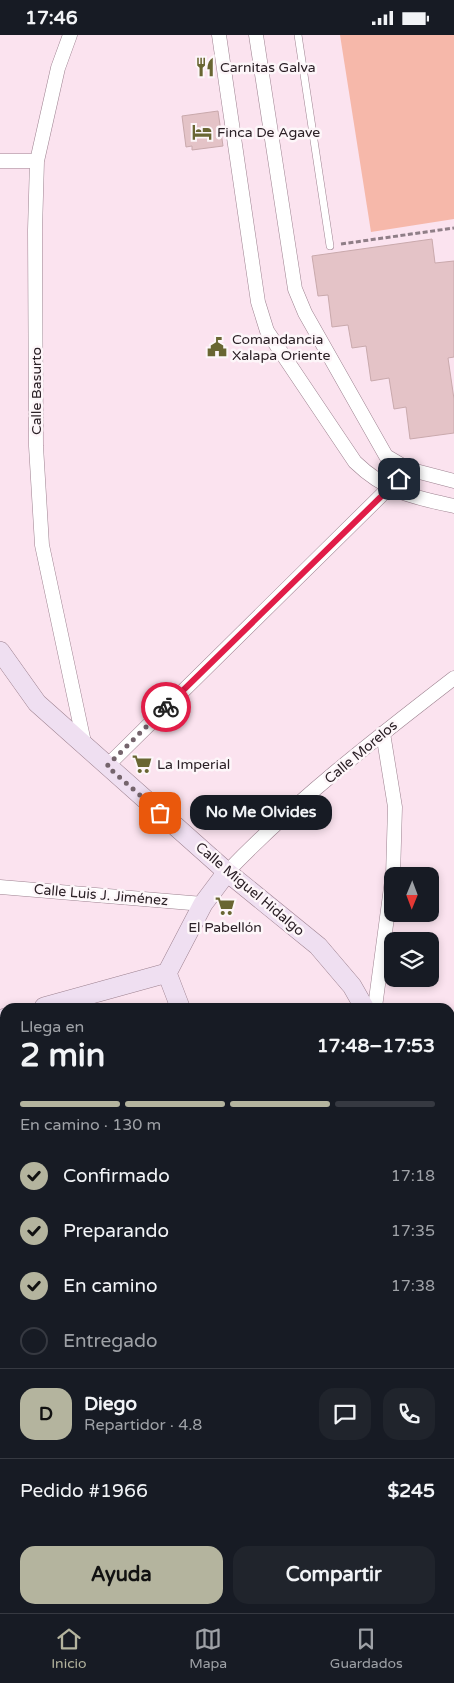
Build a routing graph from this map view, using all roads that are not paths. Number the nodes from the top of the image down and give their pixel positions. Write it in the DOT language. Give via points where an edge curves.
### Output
graph roads {
  1 [pos="70,35"];
  2 [pos="219,35"];
  3 [pos="256,35"];
  4 [pos="298,35"];
  5 [pos="0,161"];
  6 [pos="37,161"];
  7 [pos="330,246"];
  8 [pos="408,469"];
  9 [pos="454,481"];
  10 [pos="390,489"];
  11 [pos="454,506"];
  12 [pos="0,651"];
  13 [pos="454,678"];
  14 [pos="383,733"];
  15 [pos="85,747"];
  16 [pos="107,766"];
  17 [pos="393,867"];
  18 [pos="227,872"];
  19 [pos="0,887"];
  20 [pos="203,904"];
  21 [pos="387,923"];
  22 [pos="167,973"];
  23 [pos="58,1003"];
  24 [pos="178,1003"];
  25 [pos="362,1003"];
  26 [pos="376,1003"];
  1 -- 6 [label="street, Calle Basurto" via="58,68"];
  2 -- 10 [label="street" via="258,302 267,331 355,462"];
  3 -- 8 [label="street" via="295,289 305,313 386,456"];
  4 -- 7 [label="lane"];
  5 -- 6 [label="street"];
  6 -- 15 [label="street, Calle Basurto" via="36,446 42,545"];
  8 -- 9 [label="street"];
  8 -- 10 [label="street"];
  10 -- 11 [label="street"];
  10 -- 16 [label="street"];
  12 -- 15 [label="main road, Calle Miguel Hidalgo" via="38,703"];
  13 -- 14 [label="street, Calle Morelos"];
  14 -- 17 [label="street" via="395,807"];
  14 -- 18 [label="street, Calle Morelos" via="259,839"];
  15 -- 16 [label="main road, Calle Miguel Hidalgo"];
  16 -- 18 [label="main road, Calle Miguel Hidalgo"];
  18 -- 20 [label="main road, Calle Morelos"];
  18 -- 25 [label="main road, Calle Miguel Hidalgo" via="318,946 352,986"];
  19 -- 20 [label="street, Calle Luis J. Jiménez"];
  20 -- 22 [label="main road, Calle Morelos"];
  21 -- 26 [label="street"];
  22 -- 23 [label="main road"];
  22 -- 24 [label="main road"];
}
